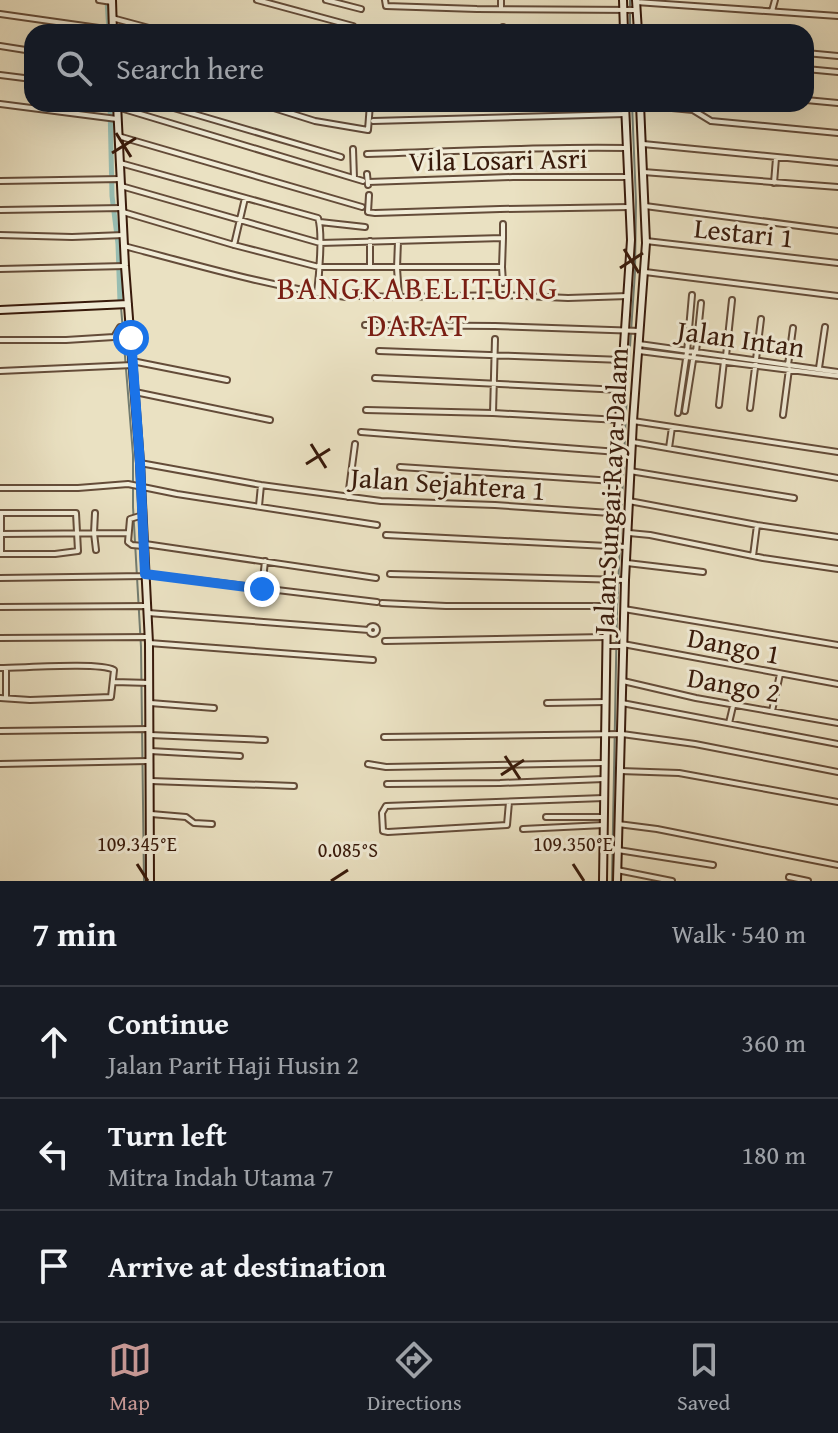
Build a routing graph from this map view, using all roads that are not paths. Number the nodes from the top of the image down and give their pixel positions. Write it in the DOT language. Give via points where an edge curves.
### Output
graph roads {
  1 [pos="257,0"];
  2 [pos="326,0"];
  3 [pos="385,0"];
  4 [pos="501,0"];
  5 [pos="623,0"];
  6 [pos="775,0"];
  7 [pos="107,1"];
  8 [pos="636,5"];
  9 [pos="361,9"];
  10 [pos="501,9"];
  11 [pos="624,10"];
  12 [pos="772,11"];
  13 [pos="0,14"];
  14 [pos="838,16"];
  15 [pos="112,18"];
  16 [pos="69,24"];
  17 [pos="112,24"];
  18 [pos="134,24"];
  19 [pos="346,24"];
  20 [pos="624,24"];
  21 [pos="0,46"];
  22 [pos="24,50"];
  23 [pos="814,54"];
  24 [pos="838,56"];
  25 [pos="814,70"];
  26 [pos="838,72"];
  27 [pos="0,75"];
  28 [pos="24,78"];
  29 [pos="814,101"];
  30 [pos="838,103"];
  31 [pos="0,104"];
  32 [pos="24,107"];
  33 [pos="65,112"];
  34 [pos="115,112"];
  35 [pos="137,112"];
  36 [pos="187,112"];
  37 [pos="286,112"];
  38 [pos="369,112"];
  39 [pos="528,112"];
  40 [pos="631,112"];
  41 [pos="634,112"];
  42 [pos="696,112"];
  43 [pos="113,118"];
  44 [pos="373,121"];
  45 [pos="838,133"];
  46 [pos="118,136"];
  47 [pos="643,144"];
  48 [pos="627,148"];
  49 [pos="353,149"];
  50 [pos="367,154"];
  51 [pos="341,157"];
  52 [pos="776,158"];
  53 [pos="120,163"];
  54 [pos="838,163"];
  55 [pos="643,172"];
  56 [pos="367,174"];
  57 [pos="628,177"];
  58 [pos="354,178"];
  59 [pos="0,181"];
  60 [pos="116,181"];
  61 [pos="366,183"];
  62 [pos="774,183"];
  63 [pos="838,187"];
  64 [pos="369,195"];
  65 [pos="245,198"];
  66 [pos="645,206"];
  67 [pos="362,207"];
  68 [pos="630,207"];
  69 [pos="0,210"];
  70 [pos="117,210"];
  71 [pos="239,220"];
  72 [pos="320,222"];
  73 [pos="503,224"];
  74 [pos="365,227"];
  75 [pos="838,231"];
  76 [pos="0,235"];
  77 [pos="121,235"];
  78 [pos="503,238"];
  79 [pos="370,241"];
  80 [pos="398,241"];
  81 [pos="646,241"];
  82 [pos="320,243"];
  83 [pos="234,245"];
  84 [pos="124,246"];
  85 [pos="838,263"];
  86 [pos="125,266"];
  87 [pos="319,267"];
  88 [pos="502,267"];
  89 [pos="370,268"];
  90 [pos="397,268"];
  91 [pos="0,269"];
  92 [pos="645,272"];
  93 [pos="503,283"];
  94 [pos="317,293"];
  95 [pos="692,295"];
  96 [pos="360,296"];
  97 [pos="628,296"];
  98 [pos="838,296"];
  99 [pos="346,297"];
  100 [pos="399,297"];
  101 [pos="732,300"];
  102 [pos="701,303"];
  103 [pos="123,304"];
  104 [pos="0,310"];
  105 [pos="761,319"];
  106 [pos="365,325"];
  107 [pos="129,327"];
  108 [pos="825,327"];
  109 [pos="793,328"];
  110 [pos="626,330"];
  111 [pos="639,331"];
  112 [pos="495,339"];
  113 [pos="0,340"];
  114 [pos="639,347"];
  115 [pos="379,351"];
  116 [pos="691,354"];
  117 [pos="494,356"];
  118 [pos="725,358"];
  119 [pos="623,360"];
  120 [pos="756,363"];
  121 [pos="131,364"];
  122 [pos="788,367"];
  123 [pos="0,371"];
  124 [pos="819,371"];
  125 [pos="838,374"];
  126 [pos="375,378"];
  127 [pos="227,380"];
  128 [pos="494,385"];
  129 [pos="621,390"];
  130 [pos="135,392"];
  131 [pos="719,405"];
  132 [pos="750,408"];
  133 [pos="366,410"];
  134 [pos="685,411"];
  135 [pos="493,413"];
  136 [pos="678,413"];
  137 [pos="783,415"];
  138 [pos="270,420"];
  139 [pos="619,420"];
  140 [pos="633,421"];
  141 [pos="672,427"];
  142 [pos="361,432"];
  143 [pos="633,442"];
  144 [pos="355,444"];
  145 [pos="669,448"];
  146 [pos="617,451"];
  147 [pos="838,452"];
  148 [pos="630,453"];
  149 [pos="140,463"];
  150 [pos="400,467"];
  151 [pos="630,471"];
  152 [pos="838,478"];
  153 [pos="614,481"];
  154 [pos="261,485"];
  155 [pos="138,486"];
  156 [pos="0,488"];
  157 [pos="348,498"];
  158 [pos="794,498"];
  159 [pos="629,501"];
  160 [pos="259,506"];
  161 [pos="0,513"];
  162 [pos="95,513"];
  163 [pos="613,513"];
  164 [pos="136,517"];
  165 [pos="377,525"];
  166 [pos="757,525"];
  167 [pos="94,533"];
  168 [pos="128,533"];
  169 [pos="629,533"];
  170 [pos="0,534"];
  171 [pos="77,534"];
  172 [pos="386,535"];
  173 [pos="838,537"];
  174 [pos="139,545"];
  175 [pos="614,547"];
  176 [pos="626,547"];
  177 [pos="96,550"];
  178 [pos="0,554"];
  179 [pos="753,556"];
  180 [pos="265,561"];
  181 [pos="627,563"];
  182 [pos="838,569"];
  183 [pos="703,572"];
  184 [pos="390,574"];
  185 [pos="141,576"];
  186 [pos="0,578"];
  187 [pos="376,578"];
  188 [pos="612,580"];
  189 [pos="624,580"];
  190 [pos="262,589"];
  191 [pos="607,606"];
  192 [pos="0,607"];
  193 [pos="144,608"];
  194 [pos="624,609"];
  195 [pos="369,630"];
  196 [pos="606,637"];
  197 [pos="0,638"];
  198 [pos="149,640"];
  199 [pos="385,641"];
  200 [pos="622,645"];
  201 [pos="838,645"];
  202 [pos="609,646"];
  203 [pos="373,660"];
  204 [pos="3,668"];
  205 [pos="780,674"];
  206 [pos="623,681"];
  207 [pos="114,682"];
  208 [pos="148,683"];
  209 [pos="838,684"];
  210 [pos="3,698"];
  211 [pos="606,702"];
  212 [pos="150,703"];
  213 [pos="547,703"];
  214 [pos="622,703"];
  215 [pos="733,705"];
  216 [pos="214,708"];
  217 [pos="772,711"];
  218 [pos="729,723"];
  219 [pos="838,723"];
  220 [pos="0,731"];
  221 [pos="146,731"];
  222 [pos="606,734"];
  223 [pos="620,734"];
  224 [pos="384,737"];
  225 [pos="265,740"];
  226 [pos="838,744"];
  227 [pos="150,751"];
  228 [pos="240,756"];
  229 [pos="145,761"];
  230 [pos="604,763"];
  231 [pos="0,764"];
  232 [pos="368,764"];
  233 [pos="620,771"];
  234 [pos="838,772"];
  235 [pos="604,779"];
  236 [pos="151,781"];
  237 [pos="387,784"];
  238 [pos="294,786"];
  239 [pos="604,798"];
  240 [pos="509,802"];
  241 [pos="838,802"];
  242 [pos="151,814"];
  243 [pos="546,817"];
  244 [pos="604,821"];
  245 [pos="212,824"];
  246 [pos="618,824"];
  247 [pos="523,829"];
  248 [pos="618,850"];
  249 [pos="713,865"];
  250 [pos="838,865"];
  251 [pos="617,870"];
  252 [pos="789,877"];
  253 [pos="150,881"];
  254 [pos="603,881"];
  255 [pos="617,881"];
  256 [pos="672,881"];
  257 [pos="808,881"];
  1 -- 19 [label="street"];
  2 -- 9 [label="street"];
  3 -- 10 [label="street" via="386,6"];
  4 -- 10 [label="street"];
  5 -- 11 [label="street"];
  6 -- 12 [label="street"];
  7 -- 15 [label="street"];
  8 -- 11 [label="street"];
  8 -- 12 [label="street"];
  10 -- 11 [label="street"];
  11 -- 20 [label="street"];
  12 -- 14 [label="street"];
  13 -- 16 [label="street"];
  15 -- 17 [label="street"];
  15 -- 18 [label="street"];
  21 -- 22 [label="street"];
  23 -- 24 [label="street"];
  25 -- 26 [label="street"];
  27 -- 28 [label="street"];
  29 -- 30 [label="street"];
  31 -- 32 [label="street"];
  33 -- 43 [label="street"];
  34 -- 43 [label="street"];
  35 -- 58 [label="street"];
  36 -- 51 [label="street"];
  37 -- 38 [label="street" via="368,130"];
  39 -- 44 [label="street"];
  40 -- 48 [label="street"];
  41 -- 47 [label="street, Jalan Sungai Raya Dalam"];
  42 -- 45 [label="street" via="711,121"];
  43 -- 46 [label="street"];
  46 -- 53 [label="street"];
  46 -- 67 [label="street"];
  47 -- 52 [label="street"];
  47 -- 55 [label="street, Jalan Sungai Raya Dalam"];
  48 -- 50 [label="street"];
  48 -- 57 [label="street"];
  49 -- 58 [label="street"];
  52 -- 54 [label="street"];
  52 -- 62 [label="street"];
  53 -- 60 [label="street"];
  53 -- 65 [label="street"];
  55 -- 62 [label="street"];
  55 -- 66 [label="street, Jalan Sungai Raya Dalam"];
  56 -- 61 [label="street"];
  57 -- 61 [label="street, Vila Losari Asri"];
  57 -- 68 [label="street"];
  58 -- 61 [label="street"];
  59 -- 60 [label="street"];
  60 -- 70 [label="street"];
  60 -- 71 [label="street"];
  62 -- 63 [label="street"];
  64 -- 68 [label="street" via="368,212 375,213"];
  65 -- 71 [label="street"];
  65 -- 72 [label="street"];
  66 -- 75 [label="street"];
  66 -- 81 [label="street, Jalan Sungai Raya Dalam"];
  68 -- 97 [label="street"];
  69 -- 70 [label="street"];
  70 -- 77 [label="street"];
  70 -- 83 [label="street"];
  71 -- 82 [label="street"];
  71 -- 83 [label="street"];
  72 -- 74 [label="street"];
  72 -- 82 [label="street"];
  73 -- 78 [label="street"];
  76 -- 77 [label="street"];
  77 -- 84 [label="street"];
  78 -- 80 [label="street"];
  78 -- 88 [label="street"];
  79 -- 80 [label="street"];
  79 -- 82 [label="street"];
  79 -- 89 [label="street"];
  80 -- 90 [label="street"];
  81 -- 85 [label="street, Lestari 1"];
  81 -- 92 [label="street, Jalan Sungai Raya Dalam"];
  82 -- 87 [label="street"];
  83 -- 87 [label="street"];
  84 -- 86 [label="street"];
  84 -- 94 [label="street"];
  86 -- 91 [label="street"];
  86 -- 103 [label="street"];
  87 -- 89 [label="street"];
  87 -- 94 [label="street"];
  88 -- 90 [label="street"];
  88 -- 93 [label="street"];
  89 -- 90 [label="street"];
  90 -- 100 [label="street"];
  92 -- 98 [label="street"];
  92 -- 111 [label="street, Jalan Sungai Raya Dalam"];
  94 -- 99 [label="street"];
  95 -- 116 [label="street"];
  96 -- 100 [label="street"];
  97 -- 100 [label="street"];
  97 -- 110 [label="street"];
  101 -- 118 [label="street"];
  102 -- 116 [label="street"];
  103 -- 104 [label="street"];
  103 -- 107 [label="street"];
  105 -- 120 [label="street"];
  106 -- 110 [label="street"];
  107 -- 113 [label="street" via="120,327 114,337"];
  107 -- 121 [label="street"];
  108 -- 124 [label="street"];
  109 -- 122 [label="street"];
  110 -- 111 [label="street"];
  110 -- 119 [label="street"];
  111 -- 114 [label="street, Jalan Sungai Raya Dalam"];
  112 -- 117 [label="street"];
  114 -- 116 [label="street, Jalan Intan"];
  114 -- 140 [label="street, Jalan Sungai Raya Dalam"];
  115 -- 117 [label="street"];
  116 -- 118 [label="street, Jalan Intan"];
  116 -- 134 [label="street"];
  116 -- 136 [label="street"];
  117 -- 119 [label="street"];
  117 -- 128 [label="street"];
  118 -- 120 [label="street, Jalan Intan"];
  118 -- 131 [label="street"];
  119 -- 129 [label="street"];
  120 -- 122 [label="street, Jalan Intan"];
  120 -- 132 [label="street"];
  121 -- 123 [label="street"];
  121 -- 127 [label="street"];
  121 -- 130 [label="street"];
  122 -- 124 [label="street, Jalan Intan"];
  122 -- 137 [label="street"];
  124 -- 125 [label="street, Jalan Intan"];
  126 -- 128 [label="street"];
  128 -- 129 [label="street"];
  128 -- 135 [label="street"];
  129 -- 139 [label="street"];
  130 -- 138 [label="street"];
  130 -- 149 [label="street"];
  133 -- 135 [label="street"];
  135 -- 139 [label="street"];
  139 -- 146 [label="street"];
  140 -- 141 [label="street"];
  140 -- 143 [label="street, Jalan Sungai Raya Dalam"];
  141 -- 145 [label="street"];
  141 -- 147 [label="street"];
  142 -- 146 [label="street"];
  143 -- 145 [label="street"];
  143 -- 148 [label="street, Jalan Sungai Raya Dalam"];
  144 -- 157 [label="street"];
  145 -- 152 [label="street"];
  146 -- 148 [label="street"];
  146 -- 153 [label="street"];
  148 -- 151 [label="street, Jalan Sungai Raya Dalam"];
  149 -- 154 [label="street, Jalan Sejahtera 1"];
  149 -- 155 [label="street"];
  150 -- 153 [label="street"];
  151 -- 158 [label="street"];
  151 -- 159 [label="street, Jalan Sungai Raya Dalam"];
  153 -- 163 [label="street"];
  154 -- 157 [label="street, Jalan Sejahtera 1"];
  154 -- 160 [label="street"];
  155 -- 156 [label="street"];
  155 -- 160 [label="street"];
  155 -- 164 [label="street"];
  157 -- 163 [label="street, Jalan Sejahtera 1"];
  159 -- 166 [label="street"];
  159 -- 169 [label="street, Jalan Sungai Raya Dalam"];
  160 -- 165 [label="street"];
  161 -- 170 [label="street"];
  161 -- 171 [label="street" via="75,512"];
  162 -- 167 [label="street"];
  163 -- 175 [label="street"];
  164 -- 168 [label="street"];
  164 -- 174 [label="street"];
  166 -- 173 [label="street"];
  166 -- 179 [label="street"];
  167 -- 168 [label="street"];
  167 -- 171 [label="street"];
  167 -- 177 [label="street"];
  168 -- 174 [label="street" via="128,542"];
  169 -- 176 [label="street, Jalan Sungai Raya Dalam"];
  169 -- 179 [label="street"];
  170 -- 171 [label="street"];
  170 -- 178 [label="street"];
  171 -- 178 [label="street" via="77,553"];
  172 -- 175 [label="street"];
  174 -- 180 [label="street"];
  174 -- 185 [label="street"];
  175 -- 176 [label="street"];
  175 -- 188 [label="street"];
  176 -- 181 [label="street, Jalan Sungai Raya Dalam"];
  179 -- 182 [label="street"];
  180 -- 187 [label="street"];
  180 -- 190 [label="street"];
  181 -- 183 [label="street"];
  181 -- 189 [label="street, Jalan Sungai Raya Dalam"];
  184 -- 188 [label="street"];
  185 -- 186 [label="street"];
  185 -- 190 [label="street"];
  185 -- 193 [label="street"];
  188 -- 189 [label="street"];
  188 -- 191 [label="street"];
  189 -- 194 [label="street, Jalan Sungai Raya Dalam"];
  190 -- 191 [label="street" via="380,603"];
  191 -- 196 [label="street"];
  192 -- 193 [label="street"];
  193 -- 195 [label="street"];
  193 -- 198 [label="street"];
  194 -- 200 [label="street, Jalan Sungai Raya Dalam"];
  194 -- 201 [label="street"];
  196 -- 199 [label="street"];
  196 -- 202 [label="street"];
  197 -- 198 [label="street"];
  198 -- 203 [label="street"];
  198 -- 208 [label="street"];
  200 -- 202 [label="street, Dango 1"];
  200 -- 205 [label="street, Dango 1"];
  200 -- 206 [label="street, Jalan Sungai Raya Dalam"];
  202 -- 211 [label="street"];
  204 -- 207 [label="street" via="111,667"];
  204 -- 210 [label="street"];
  205 -- 209 [label="street, Dango 1"];
  205 -- 217 [label="street"];
  206 -- 214 [label="street, Jalan Sungai Raya Dalam"];
  206 -- 215 [label="street, Dango 2"];
  207 -- 208 [label="street"];
  207 -- 210 [label="street" via="111,697"];
  208 -- 212 [label="street"];
  211 -- 213 [label="street"];
  211 -- 222 [label="street"];
  212 -- 216 [label="street"];
  212 -- 221 [label="street"];
  214 -- 218 [label="street"];
  214 -- 223 [label="street, Jalan Sungai Raya Dalam"];
  215 -- 217 [label="street, Dango 2"];
  215 -- 218 [label="street"];
  217 -- 219 [label="street, Dango 2"];
  218 -- 226 [label="street"];
  220 -- 221 [label="street"];
  221 -- 225 [label="street"];
  221 -- 227 [label="street"];
  222 -- 223 [label="street"];
  222 -- 224 [label="street"];
  222 -- 230 [label="street"];
  223 -- 233 [label="street, Jalan Sungai Raya Dalam"];
  223 -- 234 [label="street"];
  227 -- 228 [label="street"];
  227 -- 229 [label="street"];
  229 -- 231 [label="street"];
  229 -- 236 [label="street"];
  230 -- 232 [label="street"];
  230 -- 235 [label="street"];
  233 -- 241 [label="street" via="679,773"];
  233 -- 246 [label="street, Jalan Sungai Raya Dalam"];
  235 -- 237 [label="street"];
  235 -- 239 [label="street"];
  236 -- 238 [label="street"];
  236 -- 242 [label="street"];
  239 -- 240 [label="street"];
  239 -- 244 [label="street"];
  240 -- 240 [label="street" via="385,808 383,831 506,825"];
  242 -- 245 [label="street"];
  242 -- 253 [label="street"];
  243 -- 244 [label="street"];
  244 -- 247 [label="street"];
  244 -- 254 [label="street"];
  246 -- 248 [label="street, Jalan Sungai Raya Dalam"];
  246 -- 250 [label="street"];
  248 -- 249 [label="street"];
  248 -- 251 [label="street, Jalan Sungai Raya Dalam"];
  251 -- 255 [label="street, Jalan Sungai Raya Dalam"];
  251 -- 256 [label="street"];
  252 -- 257 [label="street"];
}
